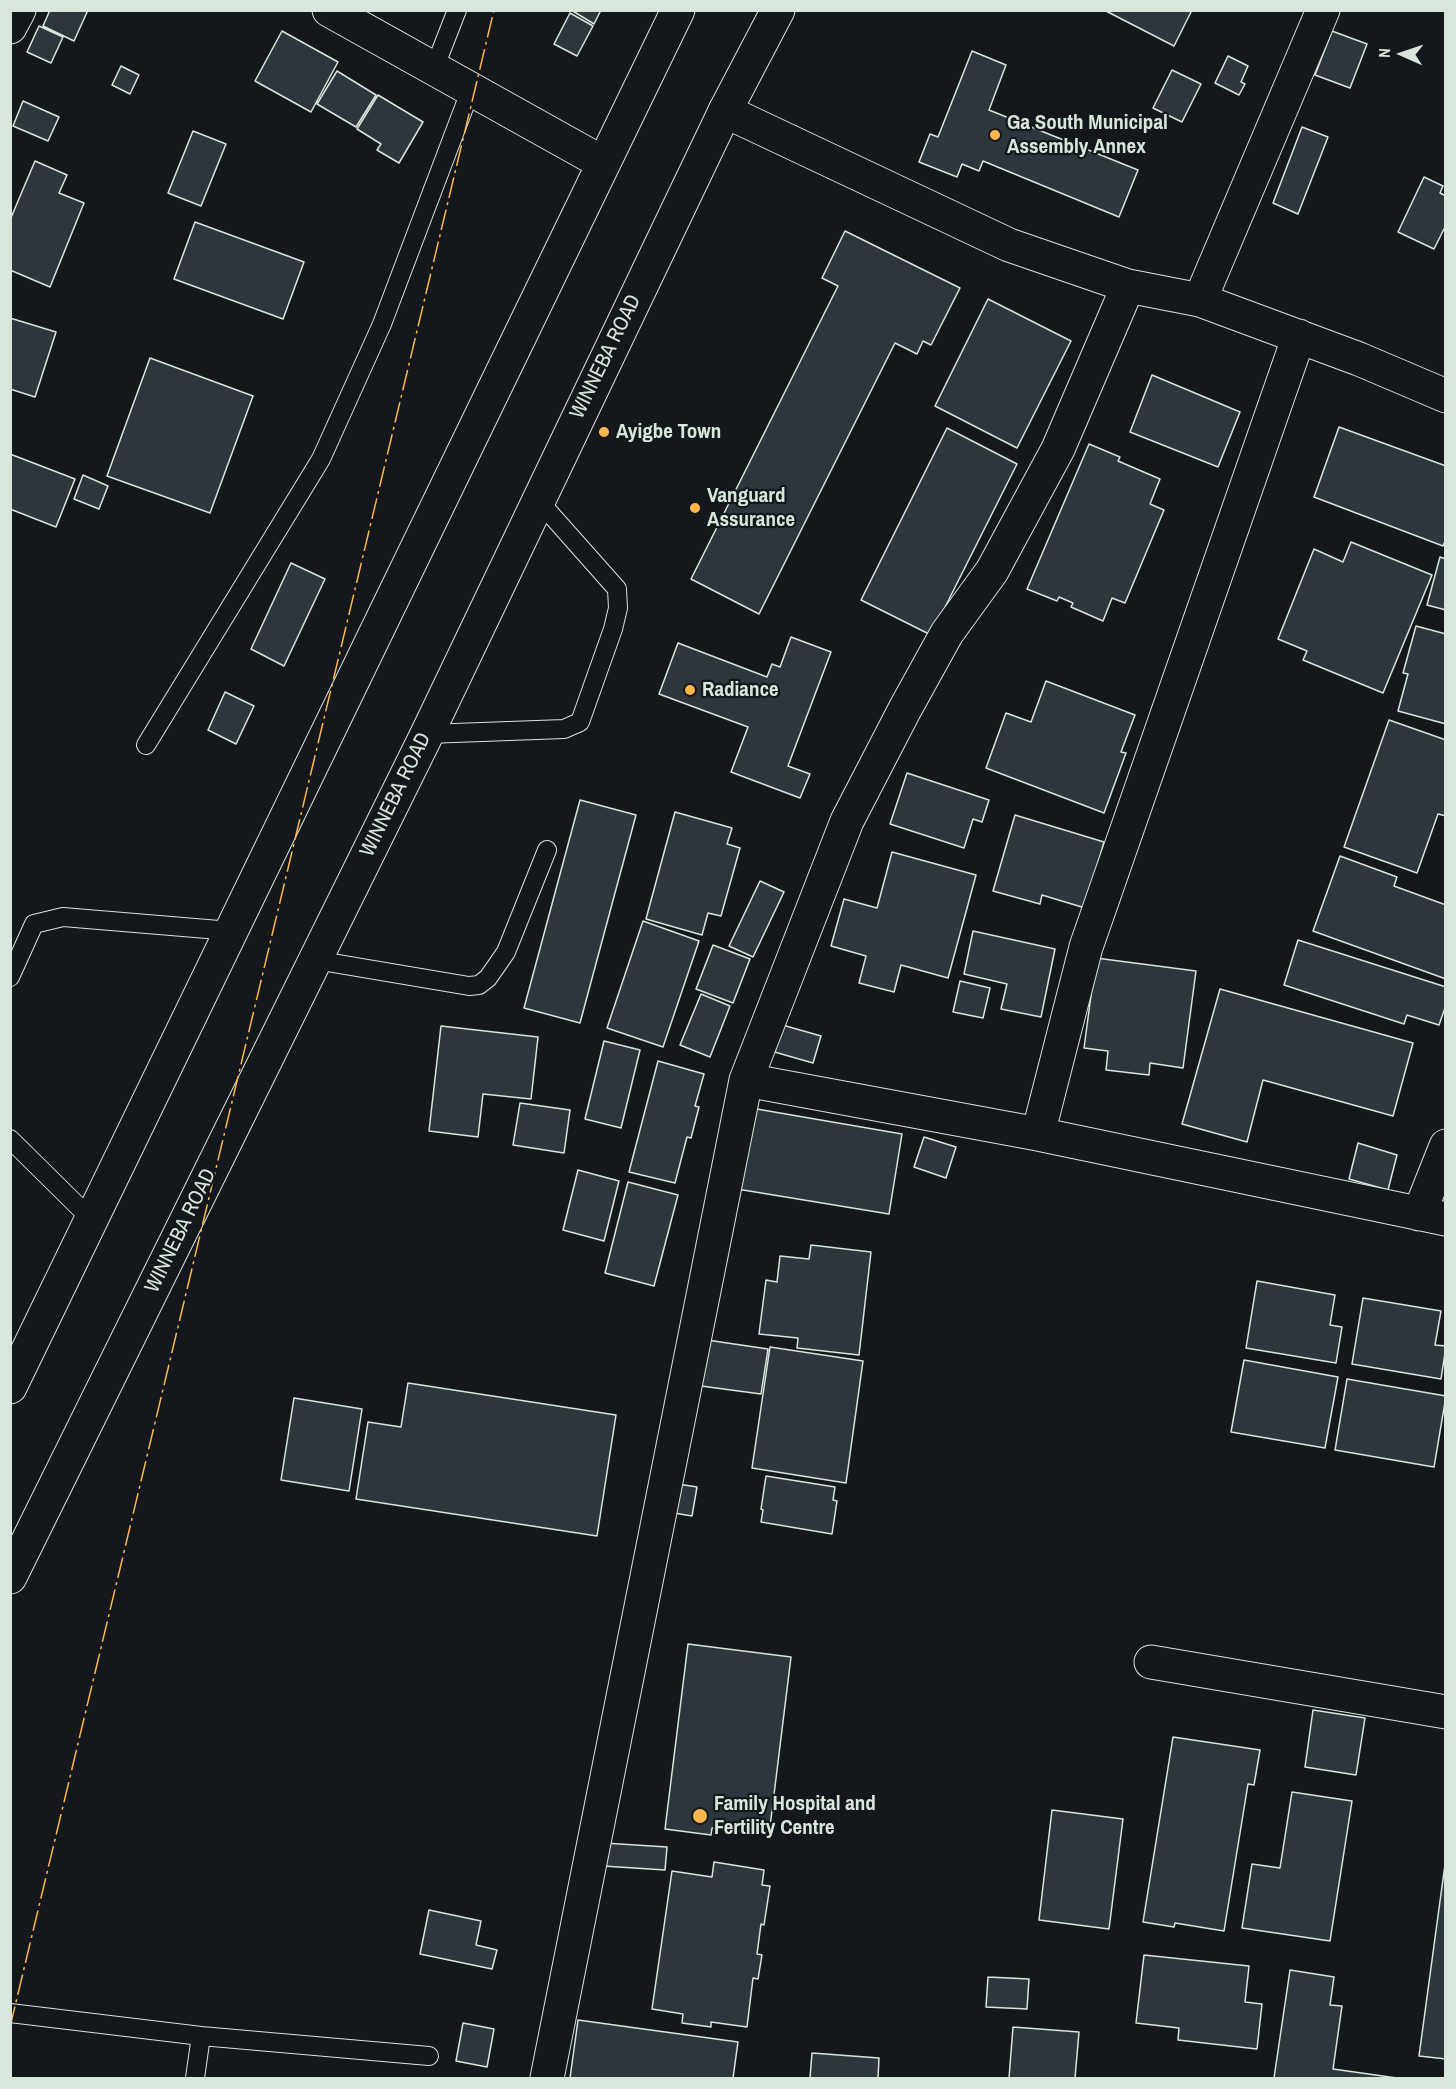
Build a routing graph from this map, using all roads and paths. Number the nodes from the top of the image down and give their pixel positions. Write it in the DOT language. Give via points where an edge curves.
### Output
graph roads {
  1 [pos="18,10"];
  2 [pos="329,10"];
  3 [pos="457,10"];
  4 [pos="678,10"];
  5 [pos="778,10"];
  6 [pos="1323,10"];
  7 [pos="10,27"];
  8 [pos="434,69"];
  9 [pos="471,89"];
  10 [pos="725,111"];
  11 [pos="603,163"];
  12 [pos="1128,286"];
  13 [pos="1200,300"];
  14 [pos="1299,336"];
  15 [pos="1446,396"];
  16 [pos="538,500"];
  17 [pos="427,734"];
  18 [pos="146,746"];
  19 [pos="547,850"];
  20 [pos="231,931"];
  21 [pos="315,960"];
  22 [pos="10,977"];
  23 [pos="746,1080"];
  24 [pos="1038,1134"];
  25 [pos="10,1139"];
  26 [pos="1446,1146"];
  27 [pos="1432,1216"];
  28 [pos="92,1220"];
  29 [pos="10,1387"];
  30 [pos="10,1577"];
  31 [pos="1152,1662"];
  32 [pos="1446,1712"];
  33 [pos="10,2013"];
  34 [pos="201,2036"];
  35 [pos="429,2056"];
  36 [pos="195,2079"];
  37 [pos="547,2079"];
  1 -- 7 [label="main road"];
  2 -- 8 [label="main road"];
  3 -- 8 [label="lane"];
  4 -- 11 [label="main road"];
  5 -- 10 [label="main road, WINNEBA ROAD"];
  6 -- 13 [label="main road"];
  8 -- 9 [label="main road"];
  9 -- 11 [label="main road"];
  9 -- 18 [label="lane" via="382,324 321,459"];
  10 -- 12 [label="main road" via="1009,244"];
  10 -- 16 [label="main road, WINNEBA ROAD"];
  11 -- 20 [label="main road"];
  12 -- 13 [label="main road"];
  12 -- 23 [label="main road" via="1058,449 992,572 947,633 847,821"];
  13 -- 14 [label="main road"];
  14 -- 15 [label="main road"];
  14 -- 24 [label="main road" via="1086,947"];
  16 -- 17 [label="main road, WINNEBA ROAD"];
  16 -- 17 [label="lane" via="617,589 613,629 580,722 564,729"];
  17 -- 21 [label="main road, WINNEBA ROAD"];
  19 -- 21 [label="lane" via="506,952 479,985"];
  20 -- 22 [label="lane" via="63,917 34,924"];
  20 -- 28 [label="main road"];
  21 -- 30 [label="main road, WINNEBA ROAD"];
  23 -- 24 [label="main road"];
  23 -- 37 [label="main road"];
  24 -- 27 [label="main road"];
  25 -- 28 [label="lane"];
  26 -- 27 [label="main road"];
  28 -- 29 [label="main road"];
  31 -- 32 [label="main road"];
  33 -- 34 [label="lane"];
  34 -- 35 [label="lane"];
  34 -- 36 [label="lane"];
}
